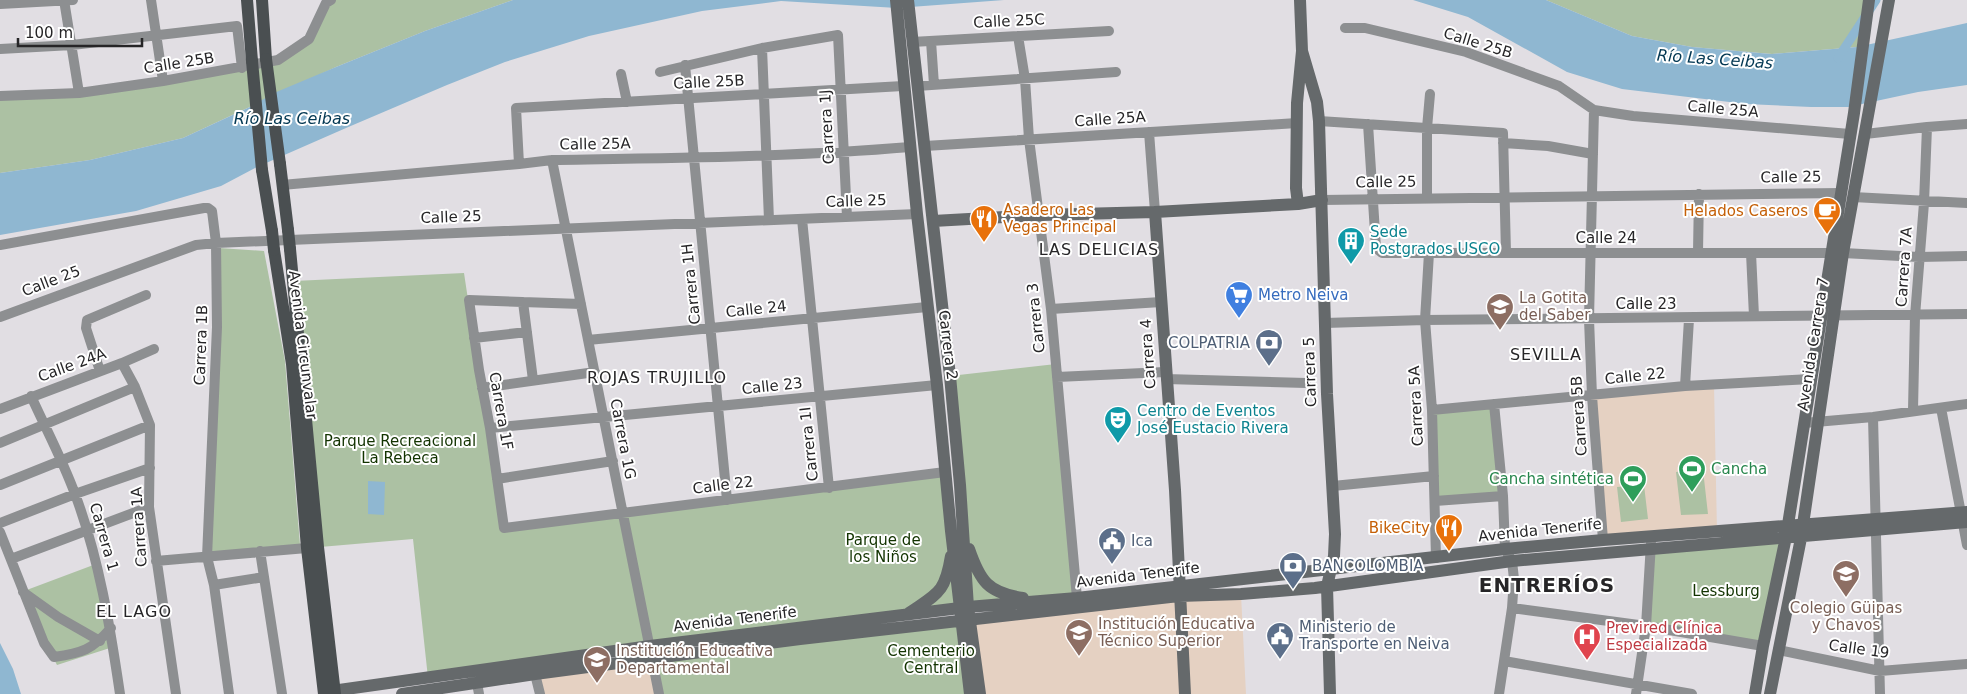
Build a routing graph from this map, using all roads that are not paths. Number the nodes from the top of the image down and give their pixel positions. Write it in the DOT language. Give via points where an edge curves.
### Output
graph roads {
  1 [pos="151,0"];
  2 [pos="247,0"];
  3 [pos="262,0"];
  4 [pos="896,0"];
  5 [pos="908,0"];
  6 [pos="1300,0"];
  7 [pos="1869,0"];
  8 [pos="1889,0"];
  9 [pos="67,1"];
  10 [pos="328,1"];
  11 [pos="0,4"];
  12 [pos="1345,28"];
  13 [pos="1109,31"];
  14 [pos="156,34"];
  15 [pos="907,36"];
  16 [pos="1018,36"];
  17 [pos="931,41"];
  18 [pos="72,45"];
  19 [pos="762,48"];
  20 [pos="0,49"];
  21 [pos="1302,51"];
  22 [pos="247,64"];
  23 [pos="685,66"];
  24 [pos="660,72"];
  25 [pos="1116,72"];
  26 [pos="621,74"];
  27 [pos="1025,78"];
  28 [pos="163,81"];
  29 [pos="934,85"];
  30 [pos="903,86"];
  31 [pos="917,86"];
  32 [pos="841,89"];
  33 [pos="79,93"];
  34 [pos="764,94"];
  35 [pos="1430,94"];
  36 [pos="0,96"];
  37 [pos="688,98"];
  38 [pos="627,102"];
  39 [pos="1317,102"];
  40 [pos="1298,103"];
  41 [pos="1594,110"];
  42 [pos="1319,121"];
  43 [pos="1297,123"];
  44 [pos="1368,124"];
  45 [pos="1967,124"];
  46 [pos="1927,127"];
  47 [pos="1427,128"];
  48 [pos="1148,132"];
  49 [pos="1850,134"];
  50 [pos="1865,134"];
  51 [pos="1503,138"];
  52 [pos="1029,140"];
  53 [pos="925,146"];
  54 [pos="910,147"];
  55 [pos="844,152"];
  56 [pos="1593,154"];
  57 [pos="766,156"];
  58 [pos="694,158"];
  59 [pos="552,160"];
  60 [pos="519,164"];
  61 [pos="282,185"];
  62 [pos="1699,194"];
  63 [pos="1847,195"];
  64 [pos="1591,196"];
  65 [pos="1505,197"];
  66 [pos="1427,198"];
  67 [pos="1374,199"];
  68 [pos="1322,200"];
  69 [pos="1924,202"];
  70 [pos="1967,203"];
  71 [pos="1298,204"];
  72 [pos="1155,212"];
  73 [pos="917,214"];
  74 [pos="1040,215"];
  75 [pos="847,217"];
  76 [pos="802,219"];
  77 [pos="769,220"];
  78 [pos="933,221"];
  79 [pos="700,223"];
  80 [pos="566,229"];
  81 [pos="216,243"];
  82 [pos="0,244"];
  83 [pos="1698,252"];
  84 [pos="1429,253"];
  85 [pos="1506,253"];
  86 [pos="1590,253"];
  87 [pos="1750,253"];
  88 [pos="1837,253"];
  89 [pos="1967,256"];
  90 [pos="1919,257"];
  91 [pos="146,295"];
  92 [pos="523,302"];
  93 [pos="1161,302"];
  94 [pos="581,304"];
  95 [pos="927,307"];
  96 [pos="1051,309"];
  97 [pos="1967,314"];
  98 [pos="1821,315"];
  99 [pos="1834,315"];
  100 [pos="1754,316"];
  101 [pos="1915,316"];
  102 [pos="0,318"];
  103 [pos="812,319"];
  104 [pos="1589,319"];
  105 [pos="1689,319"];
  106 [pos="1425,320"];
  107 [pos="1325,324"];
  108 [pos="710,328"];
  109 [pos="527,332"];
  110 [pos="474,338"];
  111 [pos="588,340"];
  112 [pos="154,349"];
  113 [pos="122,363"];
  114 [pos="100,371"];
  115 [pos="595,372"];
  116 [pos="1166,376"];
  117 [pos="1057,377"];
  118 [pos="1811,379"];
  119 [pos="534,380"];
  120 [pos="1306,383"];
  121 [pos="937,385"];
  122 [pos="1685,386"];
  123 [pos="135,387"];
  124 [pos="482,388"];
  125 [pos="32,396"];
  126 [pos="820,396"];
  127 [pos="1592,396"];
  128 [pos="1494,404"];
  129 [pos="1967,404"];
  130 [pos="718,406"];
  131 [pos="1941,408"];
  132 [pos="0,409"];
  133 [pos="1432,410"];
  134 [pos="1913,410"];
  135 [pos="604,417"];
  136 [pos="1873,417"];
  137 [pos="1804,423"];
  138 [pos="1818,423"];
  139 [pos="45,425"];
  140 [pos="150,425"];
  141 [pos="490,428"];
  142 [pos="0,443"];
  143 [pos="61,460"];
  144 [pos="613,461"];
  145 [pos="150,468"];
  146 [pos="945,472"];
  147 [pos="1434,476"];
  148 [pos="497,479"];
  149 [pos="0,485"];
  150 [pos="1333,486"];
  151 [pos="829,488"];
  152 [pos="75,494"];
  153 [pos="1503,496"];
  154 [pos="727,500"];
  155 [pos="1435,501"];
  156 [pos="149,507"];
  157 [pos="623,512"];
  158 [pos="1965,517"];
  159 [pos="0,523"];
  160 [pos="1875,525"];
  161 [pos="504,528"];
  162 [pos="0,532"];
  163 [pos="87,532"];
  164 [pos="957,532"];
  165 [pos="1786,532"];
  166 [pos="1802,532"];
  167 [pos="1603,540"];
  168 [pos="1651,543"];
  169 [pos="1967,545"];
  170 [pos="306,548"];
  171 [pos="1505,549"];
  172 [pos="260,551"];
  173 [pos="207,557"];
  174 [pos="1436,558"];
  175 [pos="11,559"];
  176 [pos="156,561"];
  177 [pos="1512,561"];
  178 [pos="1331,570"];
  179 [pos="264,577"];
  180 [pos="214,585"];
  181 [pos="1327,586"];
  182 [pos="22,591"];
  183 [pos="1179,591"];
  184 [pos="1077,598"];
  185 [pos="1043,601"];
  186 [pos="1512,608"];
  187 [pos="965,614"];
  188 [pos="905,615"];
  189 [pos="1646,626"];
  190 [pos="111,628"];
  191 [pos="100,641"];
  192 [pos="1763,646"];
  193 [pos="1778,650"];
  194 [pos="651,652"];
  195 [pos="1504,661"];
  196 [pos="1967,664"];
  197 [pos="1880,671"];
  198 [pos="535,674"];
  199 [pos="478,688"];
  200 [pos="1637,690"];
  201 [pos="327,693"];
  202 [pos="120,694"];
  203 [pos="176,694"];
  204 [pos="229,694"];
  205 [pos="282,694"];
  206 [pos="402,694"];
  207 [pos="540,694"];
  208 [pos="659,694"];
  209 [pos="970,694"];
  210 [pos="980,694"];
  211 [pos="1185,694"];
  212 [pos="1330,694"];
  213 [pos="1499,694"];
  214 [pos="1692,694"];
  215 [pos="1755,694"];
  216 [pos="1770,694"];
  217 [pos="1880,694"];
  1 -- 14 [label="street"];
  2 -- 22 [label="main road, Avenida Circunvalar"];
  3 -- 61 [label="main road, Avenida Circunvalar, bridge"];
  4 -- 15 [label="main road, Carrera 2"];
  5 -- 15 [label="main road, Carrera 2"];
  6 -- 21 [label="main road, Carrera 5"];
  7 -- 49 [label="main road, Avenida Carrera 7"];
  8 -- 50 [label="main road, Avenida Carrera 7"];
  9 -- 11 [label="street"];
  9 -- 18 [label="street"];
  10 -- 22 [label="street, Calle 25B" via="309,39 278,60"];
  12 -- 41 [label="street, Calle 25B" via="1365,28 1466,52 1559,86"];
  13 -- 16 [label="street, Calle 25C"];
  14 -- 18 [label="street"];
  14 -- 22 [label="street" via="237,26"];
  14 -- 28 [label="street"];
  15 -- 17 [label="street, Calle 25C"];
  15 -- 30 [label="main road, Carrera 2"];
  15 -- 31 [label="main road, Carrera 2"];
  16 -- 17 [label="street, Calle 25C"];
  16 -- 27 [label="street, Carrera 3"];
  17 -- 29 [label="street"];
  18 -- 20 [label="street"];
  18 -- 33 [label="street"];
  19 -- 23 [label="street"];
  19 -- 32 [label="street, Carrera 1J" via="838,35"];
  19 -- 34 [label="street"];
  21 -- 39 [label="main road, Carrera 5"];
  21 -- 40 [label="main road, Carrera 5"];
  22 -- 28 [label="street, Calle 25B"];
  22 -- 170 [label="main road, Avenida Circunvalar, bridge" via="292,364"];
  23 -- 24 [label="street"];
  23 -- 37 [label="street, Carrera 1H"];
  25 -- 27 [label="street"];
  26 -- 38 [label="street"];
  27 -- 29 [label="street"];
  27 -- 52 [label="street, Carrera 3"];
  28 -- 33 [label="street, Calle 25B"];
  29 -- 31 [label="street"];
  30 -- 32 [label="street, Calle 25B"];
  30 -- 54 [label="main road, Carrera 2"];
  31 -- 53 [label="main road, Carrera 2"];
  32 -- 34 [label="street, Calle 25B"];
  32 -- 55 [label="street, Carrera 1J"];
  33 -- 36 [label="street, Calle 25B"];
  34 -- 37 [label="street, Calle 25B"];
  34 -- 57 [label="street"];
  35 -- 47 [label="street"];
  37 -- 38 [label="street, Calle 25B"];
  37 -- 58 [label="street, Carrera 1H"];
  38 -- 60 [label="street, Calle 25B" via="516,108"];
  39 -- 40 [label="main road" via="1307,95"];
  39 -- 42 [label="main road, Carrera 5"];
  40 -- 43 [label="main road, Carrera 5"];
  41 -- 49 [label="street, Calle 25A"];
  41 -- 56 [label="street, Carrera 5B"];
  42 -- 44 [label="street"];
  42 -- 68 [label="main road, Carrera 5"];
  43 -- 48 [label="street, Calle 25A"];
  43 -- 71 [label="main road, Carrera 5"];
  44 -- 47 [label="street"];
  44 -- 67 [label="street"];
  45 -- 46 [label="street"];
  46 -- 50 [label="street"];
  46 -- 69 [label="street, Carrera 7A"];
  47 -- 51 [label="street"];
  47 -- 66 [label="street"];
  48 -- 52 [label="street, Calle 25A"];
  48 -- 72 [label="street, Carrera 4"];
  49 -- 63 [label="main road, Avenida Carrera 7"];
  50 -- 63 [label="main road, Avenida Carrera 7"];
  51 -- 56 [label="street"];
  51 -- 65 [label="street"];
  52 -- 53 [label="street, Calle 25A"];
  52 -- 74 [label="street, Carrera 3"];
  53 -- 78 [label="main road, Carrera 2"];
  54 -- 55 [label="street, Calle 25A"];
  54 -- 73 [label="main road, Carrera 2"];
  55 -- 57 [label="street, Calle 25A"];
  55 -- 75 [label="street, Carrera 1J"];
  56 -- 64 [label="street, Carrera 5B"];
  57 -- 58 [label="street, Calle 25A"];
  57 -- 77 [label="street"];
  58 -- 59 [label="street, Calle 25A"];
  58 -- 79 [label="street, Carrera 1H"];
  59 -- 60 [label="street, Calle 25A"];
  59 -- 80 [label="street, Carrera 1G"];
  60 -- 61 [label="street, Calle 25A"];
  61 -- 201 [label="main road, Avenida Circunvalar, bridge" via="318,547"];
  62 -- 63 [label="street, Calle 25"];
  62 -- 64 [label="street, Calle 25"];
  62 -- 83 [label="street"];
  63 -- 69 [label="street, Calle 25"];
  63 -- 88 [label="main road, Avenida Carrera 7"];
  64 -- 65 [label="street, Calle 25"];
  64 -- 86 [label="street, Carrera 5B"];
  65 -- 66 [label="street, Calle 25"];
  65 -- 85 [label="street"];
  66 -- 67 [label="street, Calle 25"];
  67 -- 68 [label="street, Calle 25"];
  67 -- 84 [label="street, Calle 24" via="1376,248 1382,253"];
  68 -- 71 [label="main road, Calle 25"];
  68 -- 107 [label="main road, Carrera 5"];
  69 -- 70 [label="street, Calle 25"];
  69 -- 90 [label="street, Carrera 7A"];
  71 -- 72 [label="main road, Calle 25"];
  72 -- 74 [label="main road, Calle 25"];
  72 -- 93 [label="main road, Carrera 4"];
  73 -- 75 [label="street, Calle 25"];
  73 -- 95 [label="main road, Carrera 2"];
  74 -- 78 [label="main road, Calle 25"];
  74 -- 96 [label="street, Carrera 3"];
  75 -- 76 [label="street, Calle 25"];
  76 -- 77 [label="street, Calle 25"];
  76 -- 103 [label="street, Carrera 1I"];
  77 -- 79 [label="street, Calle 25"];
  78 -- 164 [label="main road, Carrera 2" via="950,376"];
  79 -- 80 [label="street, Calle 25"];
  79 -- 108 [label="street, Carrera 1H"];
  80 -- 81 [label="street, Calle 25"];
  80 -- 94 [label="street, Carrera 1G"];
  81 -- 82 [label="street, Carrera 1B" via="212,211 204,208"];
  81 -- 102 [label="street, Calle 25" via="196,245"];
  81 -- 173 [label="street, Carrera 1B" via="217,327"];
  83 -- 86 [label="street, Calle 24"];
  83 -- 87 [label="street, Calle 24"];
  84 -- 85 [label="street, Calle 24"];
  84 -- 106 [label="street, Carrera 5A"];
  85 -- 86 [label="street, Calle 24"];
  86 -- 104 [label="street, Carrera 5B"];
  87 -- 88 [label="street, Calle 24"];
  87 -- 100 [label="street"];
  88 -- 90 [label="street, Calle 24"];
  88 -- 98 [label="main road, Avenida Carrera 7"];
  88 -- 99 [label="main road, Avenida Carrera 7"];
  89 -- 90 [label="street, Calle 24"];
  90 -- 101 [label="street, Carrera 7A"];
  91 -- 114 [label="street" via="87,320 86,328"];
  92 -- 94 [label="street"];
  92 -- 109 [label="street"];
  92 -- 110 [label="street, Carrera 1F" via="469,300"];
  93 -- 96 [label="street"];
  93 -- 116 [label="main road, Carrera 4"];
  94 -- 111 [label="street, Carrera 1G"];
  95 -- 103 [label="street, Calle 24"];
  95 -- 121 [label="main road, Carrera 2"];
  96 -- 117 [label="street, Carrera 3"];
  97 -- 101 [label="street, Calle 23"];
  98 -- 99 [label="street, Calle 23"];
  98 -- 100 [label="street, Calle 23"];
  98 -- 118 [label="main road, Avenida Carrera 7"];
  99 -- 101 [label="street, Calle 23"];
  99 -- 138 [label="main road, Avenida Carrera 7"];
  100 -- 105 [label="street, Calle 23"];
  101 -- 134 [label="street, Carrera 7A"];
  103 -- 108 [label="street, Calle 24"];
  103 -- 126 [label="street, Carrera 1I"];
  104 -- 105 [label="street, Calle 23"];
  104 -- 106 [label="street, Calle 23"];
  104 -- 127 [label="street, Carrera 5B"];
  105 -- 122 [label="street"];
  106 -- 107 [label="street, Calle 23"];
  106 -- 133 [label="street, Carrera 5A"];
  107 -- 150 [label="main road, Carrera 5"];
  108 -- 111 [label="street, Calle 24"];
  108 -- 130 [label="street, Carrera 1H"];
  109 -- 110 [label="street"];
  109 -- 119 [label="street"];
  110 -- 124 [label="street, Carrera 1F"];
  111 -- 115 [label="street, Carrera 1G"];
  112 -- 113 [label="street, Calle 24A"];
  113 -- 114 [label="street, Calle 24A"];
  113 -- 123 [label="street, Carrera 1A"];
  114 -- 125 [label="street, Calle 24A"];
  115 -- 119 [label="street"];
  115 -- 135 [label="street, Carrera 1G"];
  116 -- 117 [label="street"];
  116 -- 120 [label="street"];
  116 -- 183 [label="main road, Carrera 4"];
  117 -- 184 [label="street, Carrera 3"];
  118 -- 122 [label="street, Calle 22"];
  118 -- 137 [label="main road, Avenida Carrera 7"];
  119 -- 124 [label="street"];
  121 -- 126 [label="street, Calle 23"];
  121 -- 146 [label="main road, Carrera 2"];
  122 -- 127 [label="street, Calle 22"];
  123 -- 139 [label="street"];
  123 -- 140 [label="street, Carrera 1A"];
  124 -- 141 [label="street, Carrera 1F"];
  125 -- 132 [label="street, Calle 24A"];
  125 -- 139 [label="street, Carrera 1"];
  126 -- 130 [label="street, Calle 23"];
  126 -- 151 [label="street, Carrera 1I"];
  127 -- 128 [label="street, Calle 22"];
  127 -- 167 [label="street, Carrera 5B"];
  128 -- 133 [label="street, Calle 22"];
  128 -- 153 [label="street"];
  129 -- 131 [label="street"];
  130 -- 135 [label="street, Calle 23"];
  130 -- 154 [label="street, Carrera 1H"];
  131 -- 134 [label="street"];
  131 -- 158 [label="street"];
  133 -- 147 [label="street, Carrera 5A"];
  134 -- 136 [label="street"];
  135 -- 141 [label="street, Calle 23"];
  135 -- 144 [label="street, Carrera 1G"];
  136 -- 138 [label="street"];
  136 -- 160 [label="street"];
  137 -- 138 [label="street"];
  137 -- 165 [label="main road, Avenida Carrera 7"];
  138 -- 166 [label="main road, Avenida Carrera 7"];
  139 -- 142 [label="street"];
  139 -- 143 [label="street, Carrera 1"];
  140 -- 143 [label="street"];
  140 -- 145 [label="street, Carrera 1A"];
  141 -- 148 [label="street, Carrera 1F"];
  143 -- 149 [label="street"];
  143 -- 152 [label="street, Carrera 1"];
  144 -- 148 [label="street"];
  144 -- 157 [label="street, Carrera 1G"];
  145 -- 152 [label="street"];
  145 -- 156 [label="street, Carrera 1A"];
  146 -- 151 [label="street, Calle 22"];
  146 -- 164 [label="main road, Carrera 2"];
  147 -- 150 [label="street"];
  147 -- 155 [label="street, Carrera 5A"];
  148 -- 161 [label="street, Carrera 1F"];
  150 -- 178 [label="main road, Carrera 5" via="1334,556"];
  151 -- 154 [label="street, Calle 22"];
  152 -- 159 [label="street"];
  152 -- 163 [label="street, Carrera 1"];
  153 -- 155 [label="street"];
  153 -- 171 [label="street"];
  154 -- 157 [label="street, Calle 22"];
  155 -- 174 [label="street, Carrera 5A"];
  156 -- 163 [label="street"];
  156 -- 176 [label="street, Carrera 1A"];
  157 -- 161 [label="street, Calle 22"];
  157 -- 194 [label="street, Carrera 1G"];
  158 -- 160 [label="main road, Avenida Tenerife"];
  158 -- 169 [label="street"];
  160 -- 166 [label="main road, Avenida Tenerife"];
  160 -- 197 [label="street"];
  162 -- 175 [label="street"];
  163 -- 175 [label="street"];
  163 -- 190 [label="street, Carrera 1"];
  164 -- 185 [label="main road" via="981,578 993,589 1008,596"];
  164 -- 187 [label="main road, Carrera 2"];
  164 -- 188 [label="main road" via="942,587 935,596"];
  165 -- 166 [label="main road, Avenida Tenerife"];
  165 -- 168 [label="main road, Avenida Tenerife"];
  165 -- 192 [label="main road, Avenida Carrera 7"];
  166 -- 193 [label="main road, Avenida Carrera 7"];
  167 -- 168 [label="main road, Avenida Tenerife"];
  167 -- 171 [label="main road, Avenida Tenerife"];
  168 -- 177 [label="main road, Avenida Tenerife"];
  168 -- 189 [label="street"];
  170 -- 172 [label="street"];
  170 -- 201 [label="main road, Avenida Circunvalar"];
  171 -- 174 [label="main road, Avenida Tenerife"];
  171 -- 177 [label="street"];
  172 -- 173 [label="street"];
  172 -- 179 [label="street"];
  173 -- 176 [label="street"];
  173 -- 180 [label="street, Carrera 1B"];
  174 -- 178 [label="main road, Avenida Tenerife"];
  175 -- 182 [label="street"];
  176 -- 203 [label="street, Carrera 1A"];
  177 -- 181 [label="main road, Avenida Tenerife"];
  177 -- 186 [label="street"];
  178 -- 181 [label="main road, Carrera 5"];
  178 -- 183 [label="main road, Avenida Tenerife"];
  179 -- 180 [label="street"];
  179 -- 205 [label="street"];
  180 -- 204 [label="street, Carrera 1B"];
  181 -- 183 [label="main road, Avenida Tenerife" via="1241,594"];
  181 -- 212 [label="main road, Carrera 5"];
  182 -- 191 [label="street"];
  182 -- 191 [label="street" via="44,643 54,657 80,653"];
  183 -- 184 [label="main road, Avenida Tenerife"];
  183 -- 187 [label="main road, Avenida Tenerife"];
  183 -- 211 [label="main road, Carrera 4"];
  184 -- 185 [label="main road, Avenida Tenerife"];
  185 -- 187 [label="main road, Avenida Tenerife"];
  186 -- 189 [label="street"];
  186 -- 195 [label="street"];
  187 -- 188 [label="main road, Avenida Tenerife"];
  187 -- 194 [label="main road, Avenida Tenerife"];
  187 -- 209 [label="main road, Carrera 2"];
  187 -- 210 [label="main road, Carrera 2"];
  188 -- 194 [label="main road, Avenida Tenerife"];
  189 -- 192 [label="street"];
  189 -- 200 [label="street"];
  190 -- 191 [label="street"];
  190 -- 202 [label="street, Carrera 1"];
  192 -- 215 [label="main road, Avenida Carrera 7"];
  193 -- 197 [label="street, Calle 19"];
  193 -- 216 [label="main road, Avenida Carrera 7"];
  194 -- 198 [label="main road, Avenida Tenerife"];
  194 -- 201 [label="main road, Avenida Tenerife"];
  194 -- 208 [label="street, Carrera 1G"];
  195 -- 200 [label="street"];
  195 -- 213 [label="street"];
  196 -- 197 [label="street, Calle 19"];
  197 -- 217 [label="street"];
  198 -- 199 [label="main road, Avenida Tenerife"];
  198 -- 207 [label="street"];
  199 -- 206 [label="main road, Avenida Tenerife"];
  200 -- 214 [label="street"];
}
